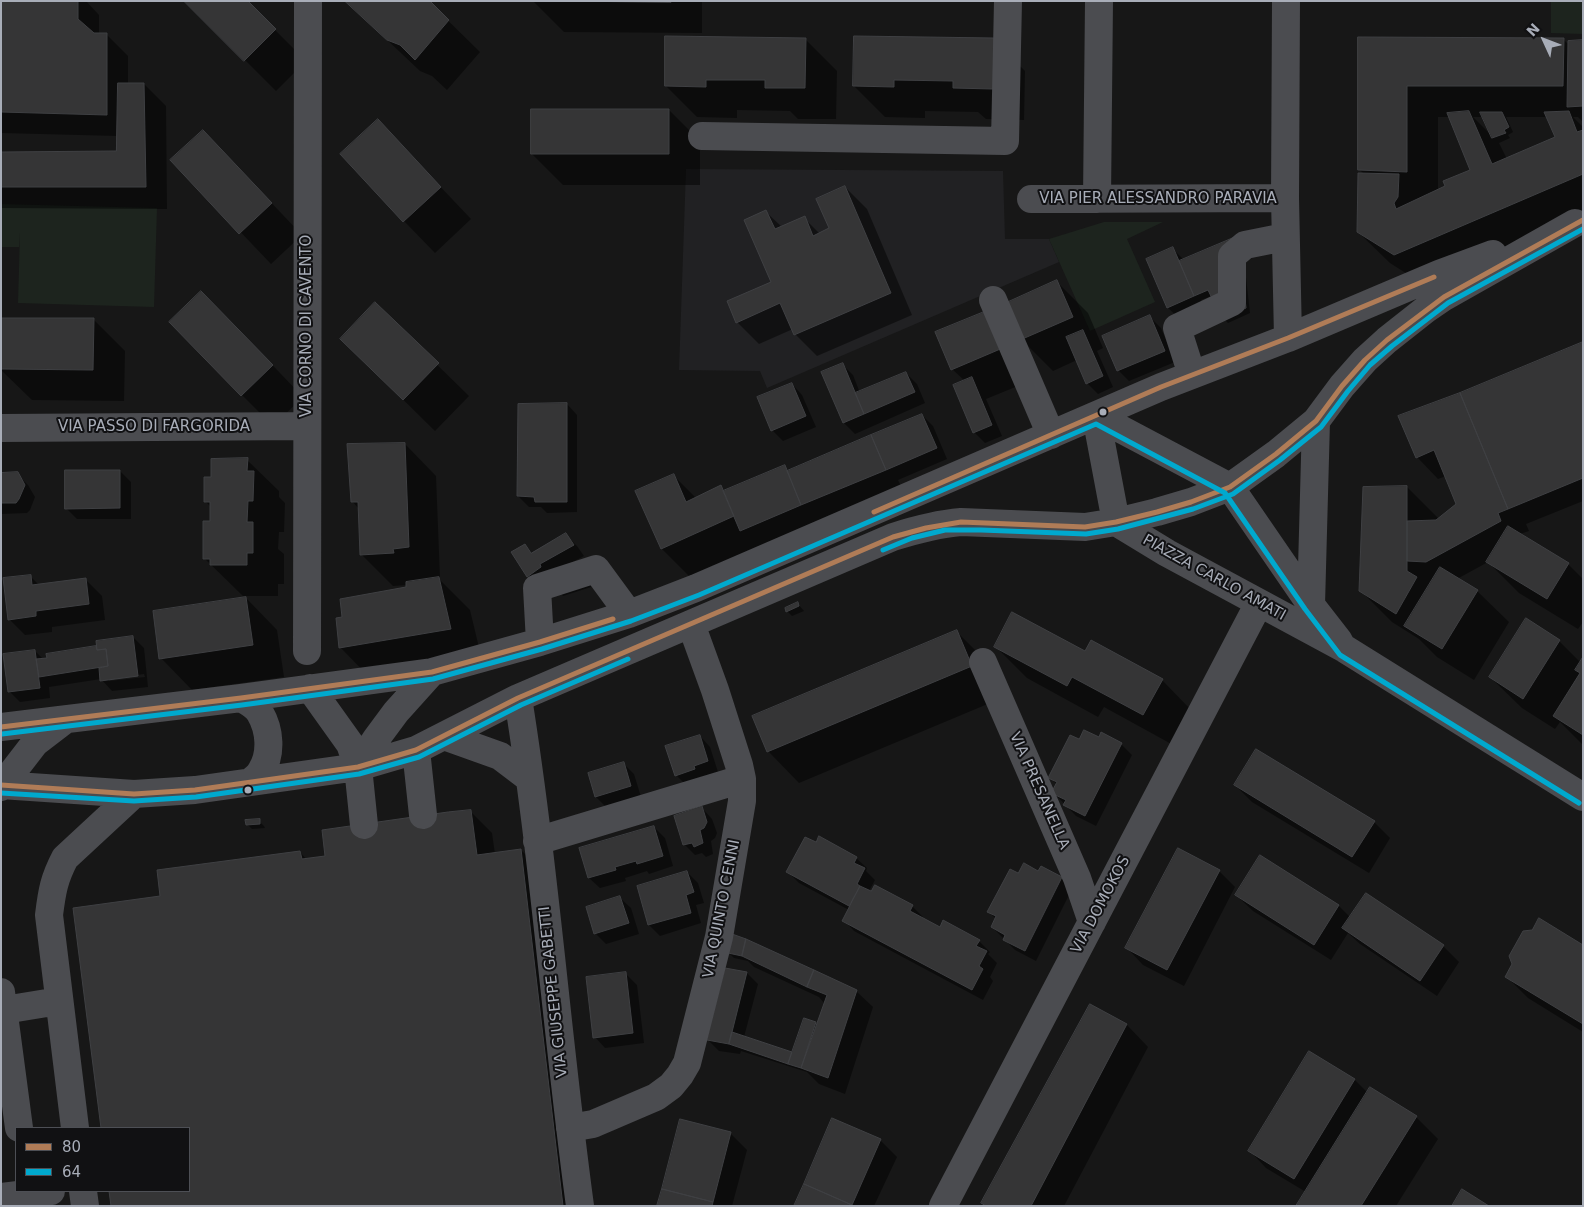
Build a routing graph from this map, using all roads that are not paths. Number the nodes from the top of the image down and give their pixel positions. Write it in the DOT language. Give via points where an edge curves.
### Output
graph roads {
  1 [pos="308,1"];
  2 [pos="1008,1"];
  3 [pos="1099,1"];
  4 [pos="1286,1"];
  5 [pos="702,136"];
  6 [pos="1285,198"];
  7 [pos="1031,199"];
  8 [pos="1097,199"];
  9 [pos="1579,222"];
  10 [pos="1285,237"];
  11 [pos="993,300"];
  12 [pos="1288,338"];
  13 [pos="1192,375"];
  14 [pos="1096,416"];
  15 [pos="1316,421"];
  16 [pos="307,426"];
  17 [pos="1,428"];
  18 [pos="1051,435"];
  19 [pos="1230,487"];
  20 [pos="1116,522"];
  21 [pos="1259,603"];
  22 [pos="1311,605"];
  23 [pos="628,614"];
  24 [pos="691,624"];
  25 [pos="540,642"];
  26 [pos="1345,649"];
  27 [pos="307,652"];
  28 [pos="982,662"];
  29 [pos="432,672"];
  30 [pos="310,688"];
  31 [pos="241,698"];
  32 [pos="518,698"];
  33 [pos="66,719"];
  34 [pos="1,727"];
  35 [pos="444,736"];
  36 [pos="416,750"];
  37 [pos="358,767"];
  38 [pos="529,778"];
  39 [pos="742,779"];
  40 [pos="250,782"];
  41 [pos="2,786"];
  42 [pos="134,794"];
  43 [pos="1583,798"];
  44 [pos="423,815"];
  45 [pos="364,825"];
  46 [pos="537,841"];
  47 [pos="1092,922"];
  48 [pos="2,1001"];
  49 [pos="59,1001"];
  50 [pos="19,1127"];
  51 [pos="75,1127"];
  52 [pos="570,1128"];
  53 [pos="83,1192"];
  54 [pos="34,1195"];
  55 [pos="1,1197"];
  56 [pos="85,1206"];
  57 [pos="580,1206"];
  58 [pos="943,1206"];
  1 -- 16 [label="street, VIA CORNO DI CAVENTO"];
  2 -- 5 [label="street" via="1005,141"];
  3 -- 8 [label="street"];
  4 -- 6 [label="street, VIA PIER ALESSANDRO PARAVIA"];
  6 -- 8 [label="street, VIA PIER ALESSANDRO PARAVIA"];
  6 -- 10 [label="street, VIA PIER ALESSANDRO PARAVIA"];
  7 -- 8 [label="street, VIA PIER ALESSANDRO PARAVIA"];
  9 -- 12 [label="street" via="1440,274"];
  9 -- 15 [label="street, PIAZZA CARLO AMATI" via="1425,310 1366,360"];
  10 -- 12 [label="street, VIA PIER ALESSANDRO PARAVIA"];
  10 -- 13 [label="street" via="1245,245 1232,256 1232,302 1177,328"];
  11 -- 18 [label="street"];
  12 -- 13 [label="street"];
  13 -- 14 [label="street"];
  14 -- 18 [label="street"];
  14 -- 19 [label="street, PIAZZA CARLO AMATI"];
  14 -- 20 [label="street"];
  15 -- 19 [label="street, PIAZZA CARLO AMATI"];
  15 -- 22 [label="street"];
  16 -- 17 [label="street, VIA PASSO DI FARGORIDA"];
  16 -- 27 [label="street, VIA CORNO DI CAVENTO"];
  18 -- 23 [label="street" via="696,588"];
  19 -- 20 [label="street, PIAZZA CARLO AMATI" via="1183,505"];
  19 -- 22 [label="street, PIAZZA CARLO AMATI"];
  20 -- 21 [label="street, PIAZZA CARLO AMATI"];
  20 -- 24 [label="street, PIAZZA CARLO AMATI" via="1085,526 944,523 893,537"];
  21 -- 26 [label="street, PIAZZA CARLO AMATI"];
  21 -- 47 [label="street, VIA DOMOKOS"];
  22 -- 26 [label="street, PIAZZA CARLO AMATI"];
  23 -- 25 [label="street"];
  23 -- 25 [label="street" via="596,568 537,588"];
  24 -- 32 [label="street, PIAZZA CARLO AMATI"];
  24 -- 39 [label="street, VIA QUINTO CENNI"];
  25 -- 29 [label="street"];
  26 -- 43 [label="street"];
  28 -- 47 [label="street, VIA PRESANELLA" via="1077,878"];
  29 -- 30 [label="street"];
  29 -- 37 [label="street" via="396,712"];
  30 -- 31 [label="street"];
  30 -- 37 [label="street" via="350,744"];
  31 -- 33 [label="street"];
  31 -- 40 [label="street" via="260,712 268,734 267,757 261,772"];
  32 -- 35 [label="street, PIAZZA CARLO AMATI"];
  32 -- 38 [label="street, VIA GIUSEPPE GABETTI"];
  33 -- 34 [label="street"];
  33 -- 41 [label="street" via="35,743"];
  35 -- 36 [label="street, PIAZZA CARLO AMATI"];
  35 -- 38 [label="street" via="500,756"];
  36 -- 37 [label="street, PIAZZA CARLO AMATI"];
  36 -- 44 [label="street"];
  37 -- 40 [label="street, PIAZZA CARLO AMATI"];
  37 -- 45 [label="street"];
  38 -- 46 [label="street, VIA GIUSEPPE GABETTI"];
  39 -- 46 [label="street"];
  39 -- 52 [label="street, VIA QUINTO CENNI" via="742,801 719,937 687,1063 671,1086 656,1097 593,1124"];
  40 -- 42 [label="street, PIAZZA CARLO AMATI"];
  41 -- 42 [label="street, PIAZZA CARLO AMATI"];
  42 -- 49 [label="street" via="66,858 58,871 49,915"];
  46 -- 52 [label="street, VIA GIUSEPPE GABETTI"];
  47 -- 58 [label="street, VIA DOMOKOS"];
  48 -- 49 [label="street"];
  48 -- 50 [label="street"];
  49 -- 51 [label="street"];
  52 -- 57 [label="street, VIA GIUSEPPE GABETTI"];
  53 -- 56 [label="street"];
  54 -- 55 [label="street"];
}
